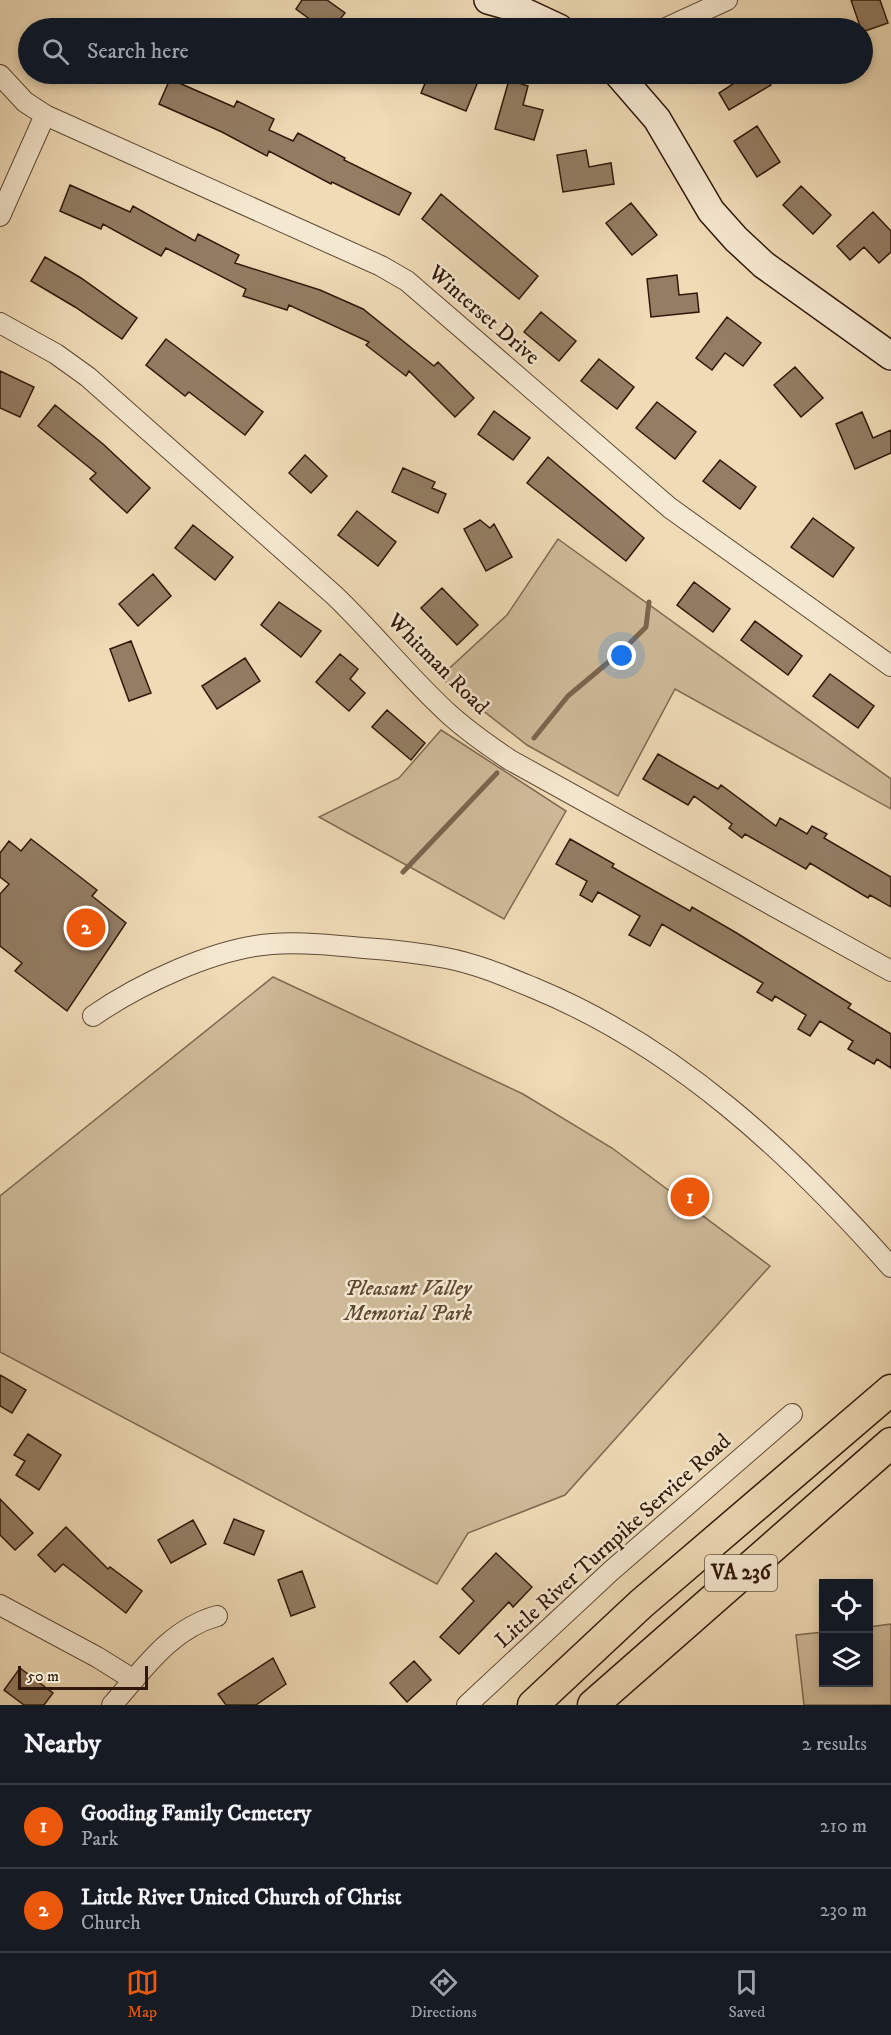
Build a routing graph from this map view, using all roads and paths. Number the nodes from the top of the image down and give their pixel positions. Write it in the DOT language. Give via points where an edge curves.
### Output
graph roads {
  1 [pos="488,0"];
  2 [pos="728,0"];
  3 [pos="538,18"];
  4 [pos="688,18"];
  5 [pos="0,75"];
  6 [pos="627,84"];
  7 [pos="45,115"];
  8 [pos="0,216"];
  9 [pos="0,324"];
  10 [pos="891,356"];
  11 [pos="891,666"];
  12 [pos="891,971"];
  13 [pos="93,1016"];
  14 [pos="891,1267"];
  15 [pos="891,1390"];
  16 [pos="792,1414"];
  17 [pos="891,1443"];
  18 [pos="0,1605"];
  19 [pos="217,1616"];
  20 [pos="134,1680"];
  21 [pos="112,1705"];
  22 [pos="467,1705"];
  23 [pos="533,1705"];
  24 [pos="593,1705"];
  1 -- 3 [label="street"];
  2 -- 4 [label="street"];
  5 -- 7 [label="street, Winterset Drive" via="25,102"];
  6 -- 10 [label="street" via="657,119 711,211 736,239 764,265"];
  7 -- 8 [label="street"];
  7 -- 11 [label="street, Winterset Drive" via="407,281 670,508"];
  9 -- 12 [label="street, Whitman Road" via="48,349 88,377 334,595 449,714 479,738 510,760"];
  13 -- 14 [label="street" via="144,986 206,960 270,944 395,950 448,958 490,970 601,1019 699,1082 795,1164"];
  15 -- 23 [label="main road, VA 236" via="641,1604"];
  16 -- 22 [label="street, Little River Turnpike Service Road" via="611,1571"];
  17 -- 24 [label="main road, VA 236"];
  18 -- 20 [label="street"];
  19 -- 20 [label="street" via="170,1639"];
  20 -- 21 [label="street"];
}
